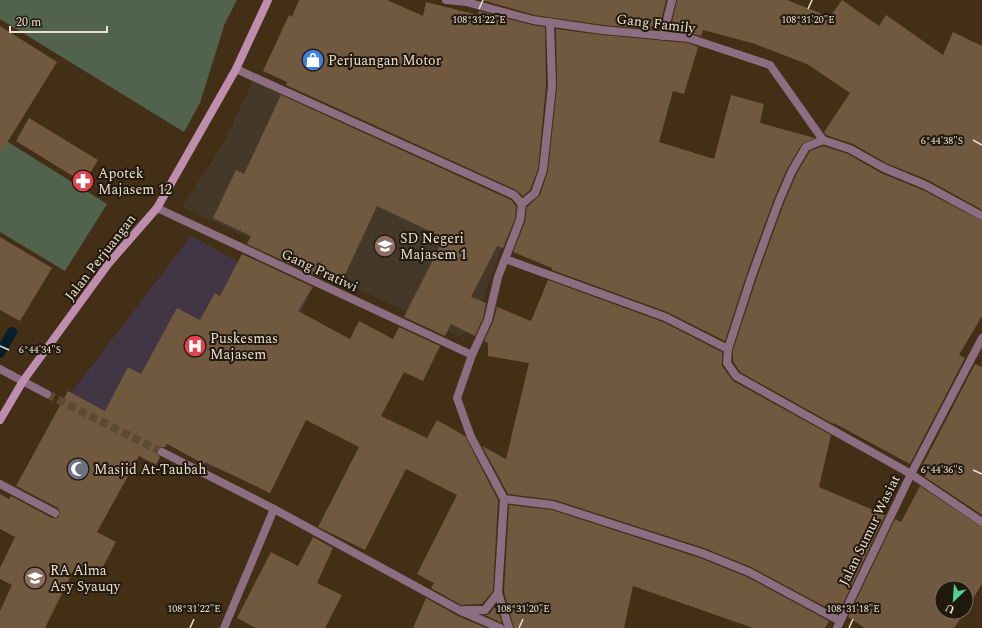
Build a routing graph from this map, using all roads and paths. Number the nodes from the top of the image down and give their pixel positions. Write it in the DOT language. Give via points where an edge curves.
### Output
graph roads {
  1 [pos="268,0"];
  2 [pos="446,0"];
  3 [pos="672,0"];
  4 [pos="550,22"];
  5 [pos="663,36"];
  6 [pos="236,69"];
  7 [pos="823,140"];
  8 [pos="522,204"];
  9 [pos="157,208"];
  10 [pos="982,216"];
  11 [pos="505,259"];
  12 [pos="982,338"];
  13 [pos="728,349"];
  14 [pos="472,355"];
  15 [pos="0,369"];
  16 [pos="23,381"];
  17 [pos="47,394"];
  18 [pos="0,420"];
  19 [pos="162,452"];
  20 [pos="911,474"];
  21 [pos="0,484"];
  22 [pos="504,499"];
  23 [pos="274,509"];
  24 [pos="54,513"];
  25 [pos="982,522"];
  26 [pos="498,594"];
  27 [pos="460,611"];
  28 [pos="838,624"];
  29 [pos="224,628"];
  30 [pos="500,628"];
  31 [pos="509,628"];
  1 -- 6 [label="street, Jalan Perjuangan"];
  2 -- 4 [label="street, Gang Family" via="466,2"];
  3 -- 5 [label="street"];
  4 -- 5 [label="street, Gang Family"];
  4 -- 8 [label="street" via="552,86 543,170 535,193"];
  5 -- 7 [label="street, Gang Family" via="689,38 770,66"];
  6 -- 8 [label="street" via="514,195"];
  6 -- 9 [label="street, Jalan Perjuangan"];
  7 -- 10 [label="street" via="850,149"];
  7 -- 13 [label="street" via="806,146 792,171 751,278"];
  8 -- 11 [label="street" via="520,220"];
  9 -- 14 [label="street, Gang Pratiwi"];
  9 -- 16 [label="street, Jalan Perjuangan" via="109,263"];
  11 -- 13 [label="street" via="665,318"];
  11 -- 14 [label="street" via="488,320"];
  12 -- 20 [label="street, Jalan Sumur Wasiat"];
  13 -- 20 [label="street" via="727,363 736,376"];
  14 -- 22 [label="street" via="457,398 471,437"];
  15 -- 16 [label="street"];
  16 -- 17 [label="street"];
  16 -- 18 [label="street, Jalan Perjuangan"];
  19 -- 23 [label="street"];
  20 -- 25 [label="street"];
  20 -- 28 [label="street, Jalan Sumur Wasiat"];
  21 -- 24 [label="street"];
  22 -- 26 [label="street"];
  22 -- 28 [label="street" via="553,505 702,553 749,572"];
  23 -- 27 [label="street"];
  23 -- 29 [label="street"];
  26 -- 27 [label="street" via="485,610"];
  26 -- 31 [label="street"];
  27 -- 30 [label="street"];
}
